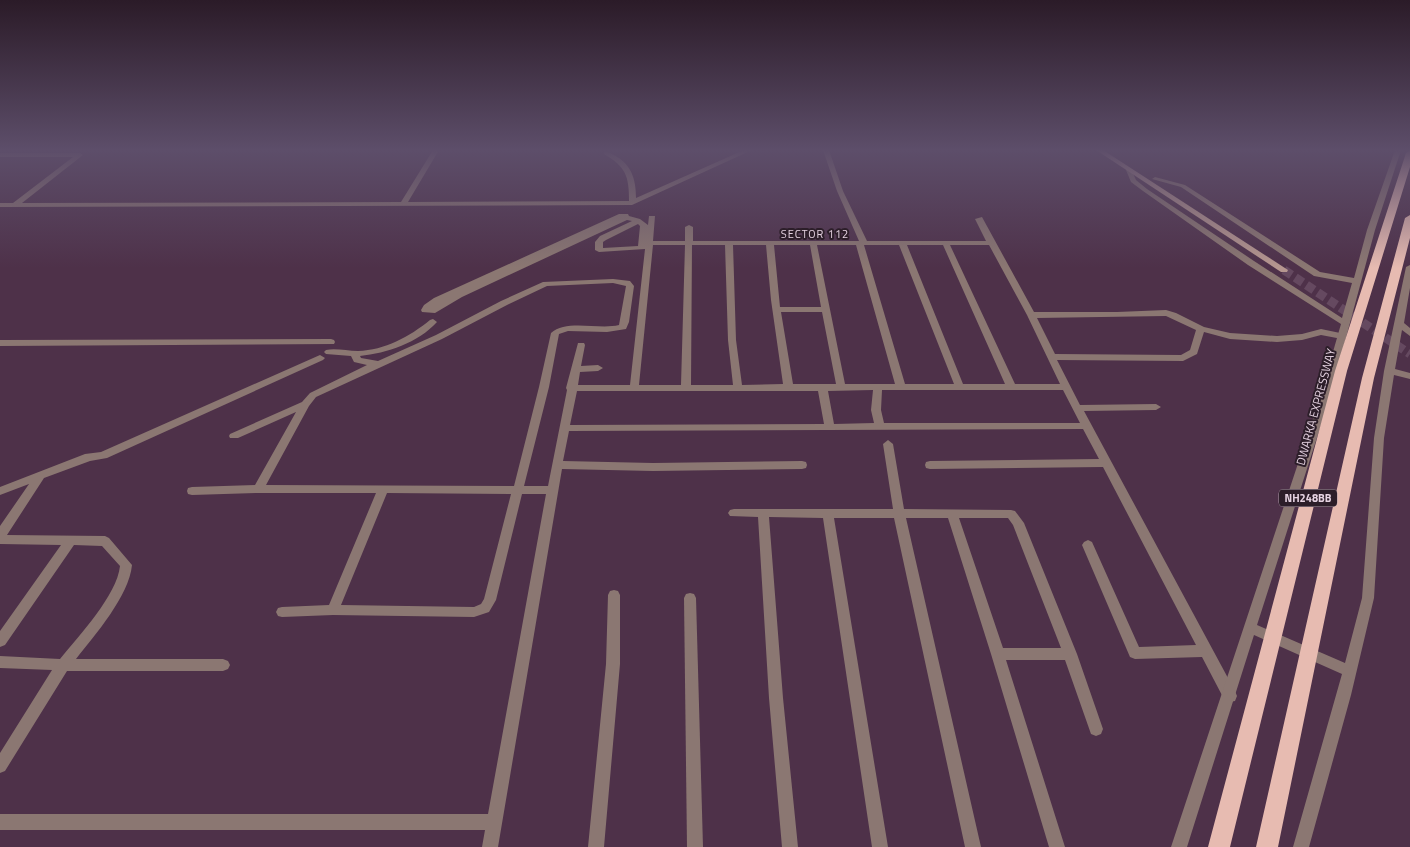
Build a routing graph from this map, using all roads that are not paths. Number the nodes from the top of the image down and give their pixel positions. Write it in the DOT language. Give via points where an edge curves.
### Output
graph roads {
  1 [pos="35,190"];
  2 [pos="412,190"];
  3 [pos="632,190"];
  4 [pos="662,190"];
  5 [pos="839,190"];
  6 [pos="1144,190"];
  7 [pos="1160,190"];
  8 [pos="1171,190"];
  9 [pos="1188,190"];
  10 [pos="1385,190"];
  11 [pos="1398,190"];
  12 [pos="633,202"];
  13 [pos="404,203"];
  14 [pos="0,204"];
  15 [pos="16,204"];
  16 [pos="652,218"];
  17 [pos="1410,218"];
  18 [pos="979,219"];
  19 [pos="638,221"];
  20 [pos="689,227"];
  21 [pos="945,242"];
  22 [pos="650,243"];
  23 [pos="689,243"];
  24 [pos="729,243"];
  25 [pos="770,243"];
  26 [pos="861,243"];
  27 [pos="902,243"];
  28 [pos="990,243"];
  29 [pos="813,244"];
  30 [pos="1410,267"];
  31 [pos="1358,281"];
  32 [pos="825,309"];
  33 [pos="777,310"];
  34 [pos="1030,315"];
  35 [pos="433,322"];
  36 [pos="1399,323"];
  37 [pos="1346,324"];
  38 [pos="1201,330"];
  39 [pos="1410,333"];
  40 [pos="1342,336"];
  41 [pos="440,337"];
  42 [pos="0,342"];
  43 [pos="580,345"];
  44 [pos="326,351"];
  45 [pos="354,353"];
  46 [pos="1051,357"];
  47 [pos="379,364"];
  48 [pos="598,368"];
  49 [pos="575,369"];
  50 [pos="1389,371"];
  51 [pos="1410,376"];
  52 [pos="788,386"];
  53 [pos="822,387"];
  54 [pos="841,387"];
  55 [pos="878,387"];
  56 [pos="900,387"];
  57 [pos="1066,387"];
  58 [pos="571,388"];
  59 [pos="634,388"];
  60 [pos="686,388"];
  61 [pos="738,388"];
  62 [pos="960,388"];
  63 [pos="1012,388"];
  64 [pos="305,404"];
  65 [pos="1156,407"];
  66 [pos="1077,408"];
  67 [pos="830,426"];
  68 [pos="879,426"];
  69 [pos="1087,426"];
  70 [pos="565,428"];
  71 [pos="234,436"];
  72 [pos="888,444"];
  73 [pos="1107,463"];
  74 [pos="557,465"];
  75 [pos="802,465"];
  76 [pos="930,465"];
  77 [pos="41,475"];
  78 [pos="258,489"];
  79 [pos="192,490"];
  80 [pos="383,490"];
  81 [pos="517,490"];
  82 [pos="553,490"];
  83 [pos="0,491"];
  84 [pos="952,512"];
  85 [pos="734,513"];
  86 [pos="763,513"];
  87 [pos="828,513"];
  88 [pos="899,514"];
  89 [pos="70,542"];
  90 [pos="2,544"];
  91 [pos="1088,545"];
  92 [pos="614,595"];
  93 [pos="690,598"];
  94 [pos="333,610"];
  95 [pos="282,612"];
  96 [pos="1251,628"];
  97 [pos="0,641"];
  98 [pos="1205,651"];
  99 [pos="998,654"];
  100 [pos="1070,654"];
  101 [pos="0,662"];
  102 [pos="63,665"];
  103 [pos="223,665"];
  104 [pos="1350,671"];
  105 [pos="1230,696"];
  106 [pos="1096,729"];
  107 [pos="0,766"];
  108 [pos="0,822"];
  109 [pos="495,822"];
  110 [pos="490,847"];
  111 [pos="596,847"];
  112 [pos="695,847"];
  113 [pos="790,847"];
  114 [pos="880,847"];
  115 [pos="973,847"];
  116 [pos="1057,847"];
  117 [pos="1179,847"];
  118 [pos="1219,847"];
  119 [pos="1267,847"];
  120 [pos="1301,847"];
  1 -- 15 [label="street"];
  2 -- 13 [label="street"];
  3 -- 12 [label="street"];
  4 -- 12 [label="street"];
  5 -- 26 [label="street"];
  6 -- 37 [label="street"];
  7 -- 8 [label="main road" via="1288,269"];
  9 -- 31 [label="street" via="1317,274"];
  10 -- 31 [label="street"];
  11 -- 118 [label="highway, DWARKA EXPRESSWAY / NH248BB" via="1341,371"];
  12 -- 13 [label="street"];
  13 -- 15 [label="street"];
  14 -- 15 [label="street"];
  16 -- 22 [label="street"];
  17 -- 119 [label="highway, NH248BB" via="1368,378"];
  18 -- 28 [label="street"];
  19 -- 19 [label="street" via="645,227 640,249 599,250 599,242 603,238"];
  19 -- 35 [label="street" via="619,216 471,287 434,301 425,310 429,311"];
  20 -- 23 [label="street"];
  21 -- 27 [label="street"];
  21 -- 28 [label="street"];
  21 -- 63 [label="street"];
  22 -- 23 [label="street"];
  22 -- 59 [label="street"];
  23 -- 24 [label="street"];
  23 -- 60 [label="street"];
  24 -- 25 [label="street"];
  24 -- 61 [label="street" via="732,340"];
  25 -- 29 [label="street"];
  25 -- 33 [label="street"];
  26 -- 27 [label="street"];
  26 -- 29 [label="street"];
  26 -- 56 [label="street"];
  27 -- 62 [label="street"];
  28 -- 34 [label="street"];
  29 -- 32 [label="street"];
  30 -- 36 [label="street"];
  31 -- 37 [label="street"];
  32 -- 33 [label="street"];
  32 -- 54 [label="street"];
  33 -- 52 [label="street"];
  34 -- 38 [label="street" via="1166,313"];
  34 -- 46 [label="street"];
  35 -- 41 [label="street"];
  35 -- 45 [label="street" via="399,344"];
  36 -- 39 [label="street"];
  36 -- 50 [label="street"];
  37 -- 40 [label="street"];
  38 -- 40 [label="street" via="1230,336 1277,339 1321,332"];
  38 -- 46 [label="street" via="1194,352 1183,358"];
  40 -- 96 [label="street"];
  41 -- 47 [label="street"];
  41 -- 81 [label="street" via="546,284 613,281 630,286 623,327 610,330 564,329 555,333"];
  42 -- 44 [label="street"];
  43 -- 49 [label="street"];
  44 -- 45 [label="street"];
  44 -- 77 [label="street" via="103,454"];
  45 -- 47 [label="street" via="356,360"];
  46 -- 57 [label="street"];
  47 -- 64 [label="street" via="313,395"];
  48 -- 49 [label="street"];
  49 -- 58 [label="street"];
  50 -- 51 [label="street"];
  50 -- 104 [label="street" via="1379,438 1368,598"];
  52 -- 53 [label="street"];
  52 -- 61 [label="street"];
  53 -- 54 [label="street"];
  53 -- 67 [label="street"];
  54 -- 55 [label="street"];
  55 -- 56 [label="street"];
  55 -- 68 [label="street" via="876,410"];
  56 -- 62 [label="street"];
  57 -- 63 [label="street"];
  57 -- 66 [label="street"];
  58 -- 59 [label="street"];
  58 -- 70 [label="street"];
  59 -- 60 [label="street"];
  60 -- 61 [label="street"];
  62 -- 63 [label="street"];
  64 -- 71 [label="street"];
  64 -- 78 [label="street"];
  65 -- 66 [label="street"];
  66 -- 69 [label="street"];
  67 -- 68 [label="street"];
  67 -- 70 [label="street"];
  68 -- 69 [label="street"];
  69 -- 73 [label="street"];
  70 -- 74 [label="street"];
  72 -- 88 [label="street"];
  73 -- 76 [label="street"];
  73 -- 98 [label="street"];
  74 -- 75 [label="street"];
  74 -- 82 [label="street"];
  77 -- 83 [label="street"];
  77 -- 90 [label="street" via="4,529"];
  78 -- 79 [label="street"];
  78 -- 80 [label="street"];
  80 -- 81 [label="street"];
  80 -- 94 [label="street"];
  81 -- 82 [label="street"];
  81 -- 94 [label="street" via="490,600 485,608 474,612"];
  82 -- 109 [label="street"];
  84 -- 88 [label="street"];
  84 -- 99 [label="street"];
  84 -- 100 [label="street" via="1007,513 1015,517"];
  85 -- 86 [label="street"];
  86 -- 87 [label="street"];
  86 -- 113 [label="street"];
  87 -- 88 [label="street"];
  87 -- 114 [label="street"];
  88 -- 115 [label="street"];
  89 -- 90 [label="street"];
  89 -- 97 [label="street"];
  89 -- 102 [label="street" via="105,541 127,570 118,591"];
  91 -- 98 [label="street" via="1135,653"];
  92 -- 111 [label="street" via="613,664"];
  93 -- 112 [label="street"];
  94 -- 95 [label="street"];
  96 -- 104 [label="street"];
  96 -- 105 [label="street"];
  98 -- 105 [label="street"];
  99 -- 100 [label="street"];
  99 -- 116 [label="street"];
  100 -- 106 [label="street"];
  101 -- 102 [label="street"];
  102 -- 103 [label="street"];
  102 -- 107 [label="street"];
  104 -- 120 [label="street"];
  105 -- 117 [label="street"];
  108 -- 109 [label="street"];
  109 -- 110 [label="street"];
}
